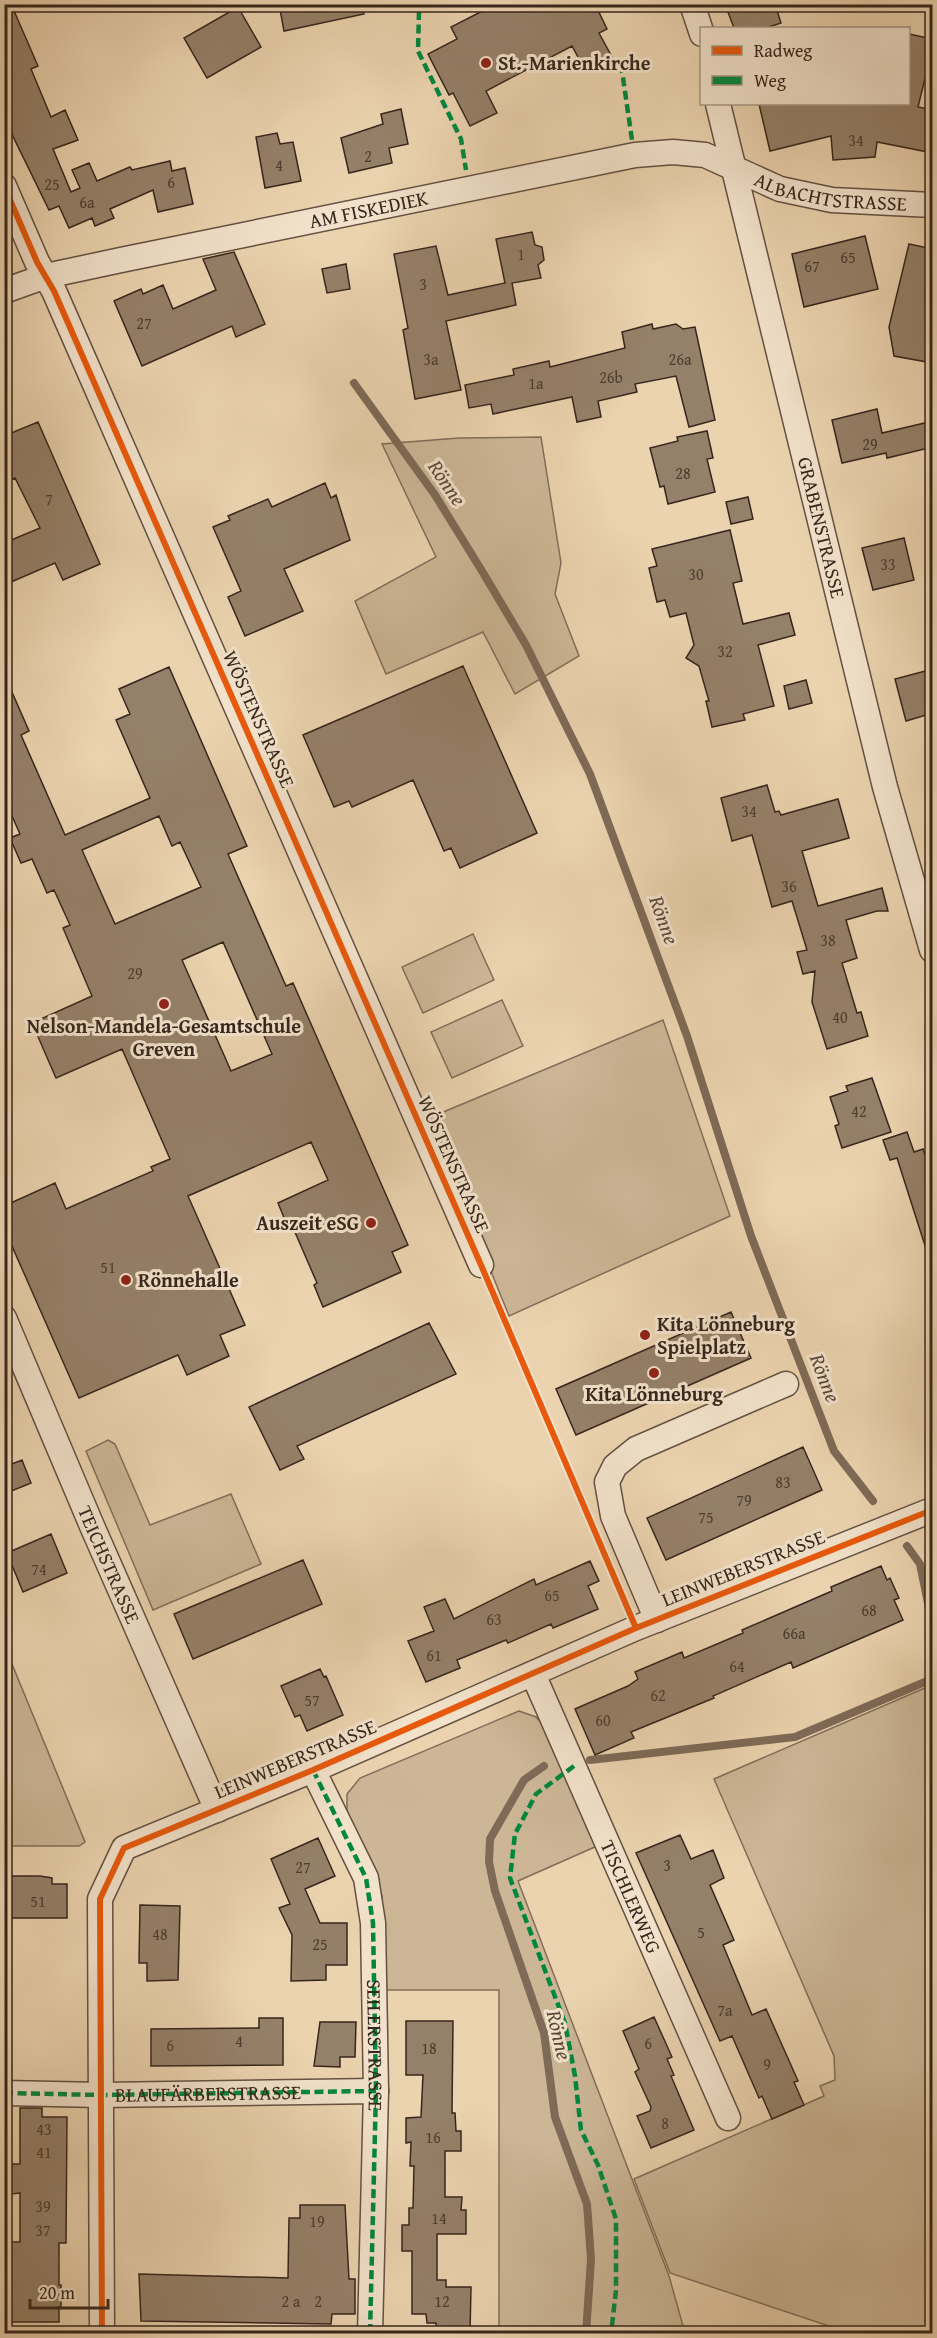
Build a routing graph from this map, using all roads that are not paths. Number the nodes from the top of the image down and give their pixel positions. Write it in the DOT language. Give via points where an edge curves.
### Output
graph roads {
  1 [pos="692,4"];
  2 [pos="700,28"];
  3 [pos="718,105"];
  4 [pos="732,165"];
  5 [pos="4,186"];
  6 [pos="933,205"];
  7 [pos="46,276"];
  8 [pos="4,291"];
  9 [pos="933,950"];
  10 [pos="481,1265"];
  11 [pos="4,1318"];
  12 [pos="786,1384"];
  13 [pos="933,1510"];
  14 [pos="657,1620"];
  15 [pos="532,1674"];
  16 [pos="313,1770"];
  17 [pos="217,1810"];
  18 [pos="376,2091"];
  19 [pos="4,2093"];
  20 [pos="102,2096"];
  21 [pos="728,2118"];
  22 [pos="102,2334"];
  23 [pos="370,2334"];
  1 -- 2 [label="street"];
  3 -- 4 [label="street, GRABENSTRASSE"];
  4 -- 6 [label="street, ALBACHTSTRASSE" via="780,189 832,200"];
  4 -- 7 [label="street, AM FISKEDIEK" via="705,155 636,155"];
  4 -- 9 [label="street, GRABENSTRASSE" via="885,787"];
  5 -- 7 [label="street, WÖSTENSTRASSE"];
  7 -- 8 [label="street, AM FISKEDIEK"];
  7 -- 10 [label="street, WÖSTENSTRASSE"];
  11 -- 17 [label="street, TEICHSTRASSE"];
  12 -- 14 [label="street, LEINWEBERSTRASSE" via="636,1449 615,1466 607,1482 611,1508"];
  13 -- 14 [label="street, LEINWEBERSTRASSE"];
  14 -- 15 [label="street, LEINWEBERSTRASSE"];
  15 -- 16 [label="street, LEINWEBERSTRASSE"];
  15 -- 21 [label="street, TISCHLERWEG"];
  16 -- 17 [label="street, LEINWEBERSTRASSE"];
  16 -- 18 [label="street, SEILERSTRASSE" via="366,1878 374,1923"];
  17 -- 20 [label="street, LEINWEBERSTRASSE" via="124,1848 100,1899"];
  18 -- 20 [label="street, BLAUFÄRBERSTRASSE"];
  18 -- 23 [label="street, SEILERSTRASSE"];
  19 -- 20 [label="street, BLAUFÄRBERSTRASSE"];
  20 -- 22 [label="street, LEINWEBERSTRASSE"];
}
